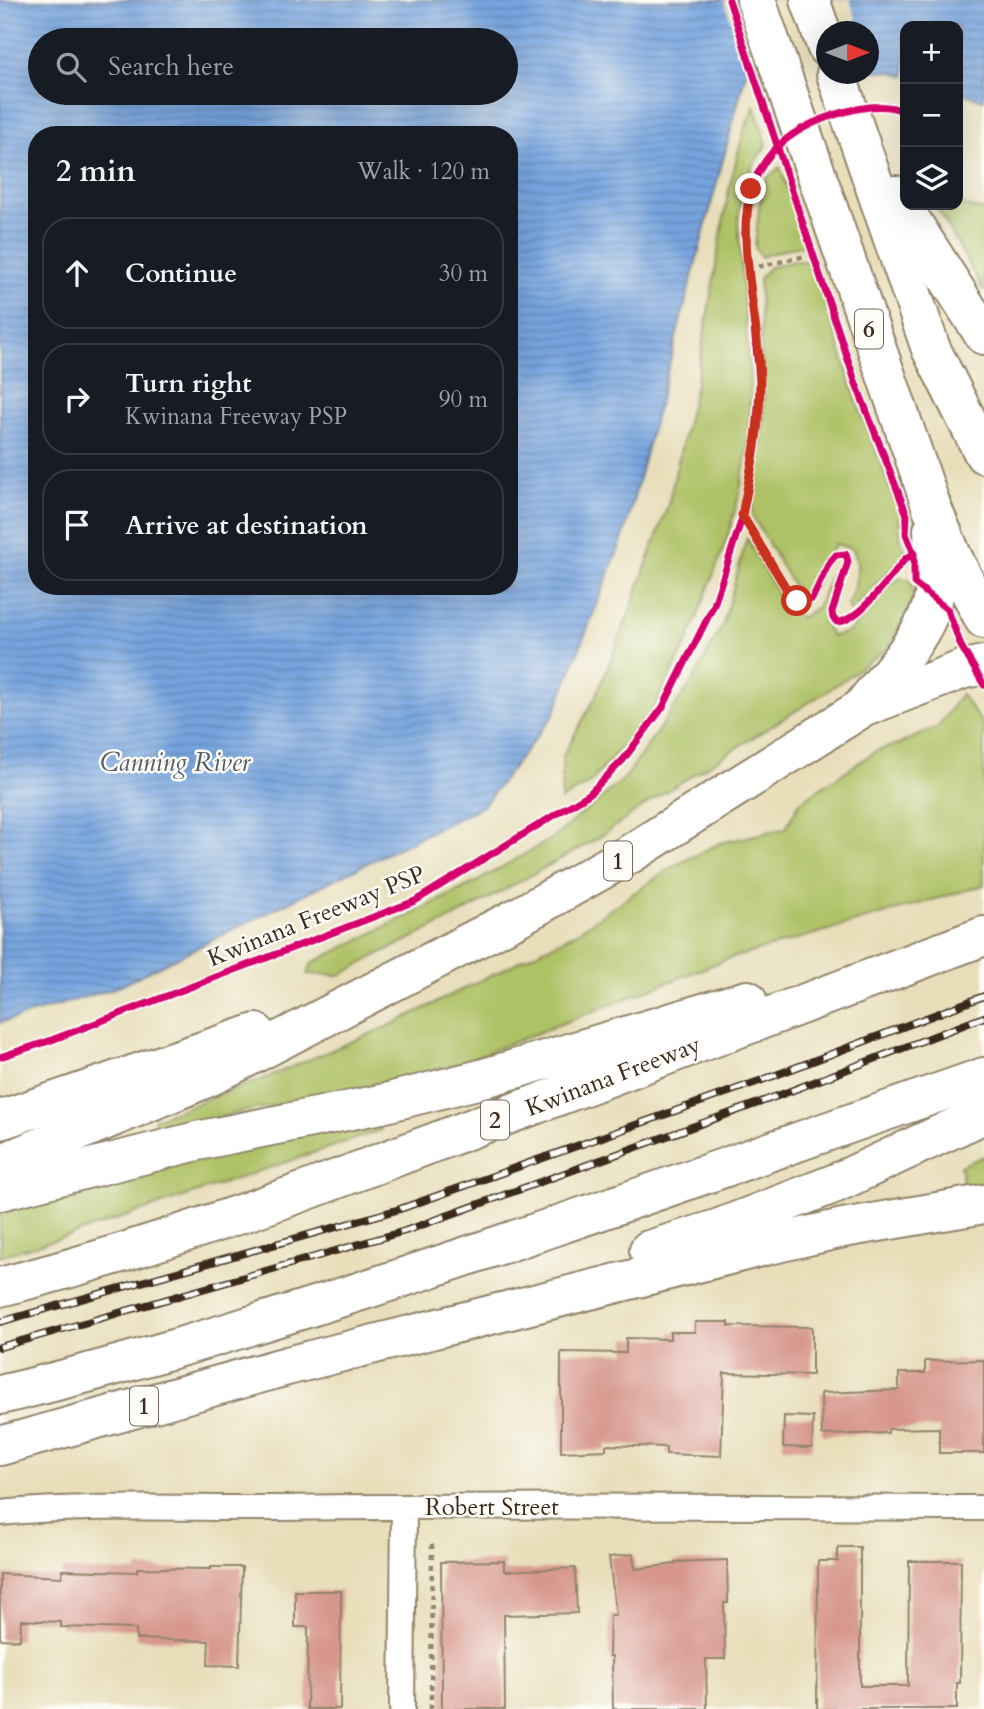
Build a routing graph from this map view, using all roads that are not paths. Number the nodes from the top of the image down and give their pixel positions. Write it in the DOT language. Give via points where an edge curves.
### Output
graph roads {
  1 [pos="756,0"];
  2 [pos="810,0"];
  3 [pos="817,21"];
  4 [pos="840,84"];
  5 [pos="857,133"];
  6 [pos="984,335"];
  7 [pos="984,454"];
  8 [pos="932,508"];
  9 [pos="984,619"];
  10 [pos="984,664"];
  11 [pos="862,708"];
  12 [pos="984,930"];
  13 [pos="984,936"];
  14 [pos="365,998"];
  15 [pos="984,1077"];
  16 [pos="984,1114"];
  17 [pos="0,1120"];
  18 [pos="0,1164"];
  19 [pos="0,1191"];
  20 [pos="984,1203"];
  21 [pos="0,1287"];
  22 [pos="288,1366"];
  23 [pos="0,1395"];
  24 [pos="0,1446"];
  25 [pos="404,1507"];
  26 [pos="984,1508"];
  27 [pos="0,1513"];
  28 [pos="402,1709"];
  1 -- 8 [label="highway, 6"];
  2 -- 3 [label="highway"];
  4 -- 5 [label="highway, 6"];
  5 -- 6 [label="highway"];
  5 -- 7 [label="highway, 6" via="931,349"];
  8 -- 9 [label="highway, 6"];
  8 -- 11 [label="highway, 1" via="935,587 930,611 908,650"];
  10 -- 11 [label="highway, 1"];
  11 -- 14 [label="highway, 1" via="631,854"];
  12 -- 19 [label="highway" via="481,1079 197,1141"];
  13 -- 21 [label="highway, Kwinana Freeway / 2" via="306,1192 184,1234"];
  14 -- 17 [label="highway, 1"];
  14 -- 18 [label="highway" via="209,1077"];
  15 -- 23 [label="highway" via="420,1272 194,1344"];
  16 -- 22 [label="highway" via="836,1183 717,1228"];
  20 -- 22 [label="highway, 1" via="773,1244"];
  22 -- 24 [label="highway, 1"];
  25 -- 26 [label="street, Robert Street"];
  25 -- 27 [label="street, Robert Street" via="56,1507"];
  25 -- 28 [label="street"];
}
